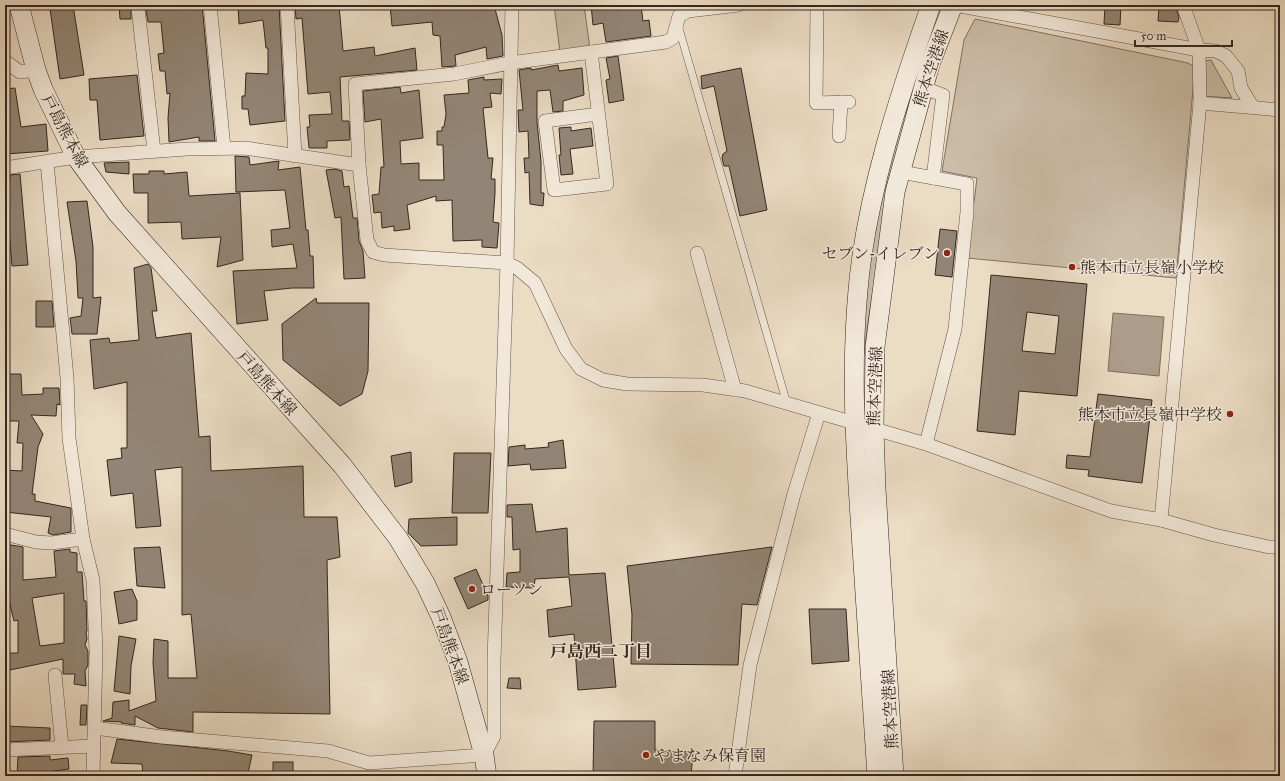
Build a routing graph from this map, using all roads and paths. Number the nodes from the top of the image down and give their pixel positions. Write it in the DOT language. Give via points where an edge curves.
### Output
graph roads {
  1 [pos="19,5"];
  2 [pos="210,5"];
  3 [pos="287,5"];
  4 [pos="512,5"];
  5 [pos="739,5"];
  6 [pos="817,5"];
  7 [pos="931,5"];
  8 [pos="954,5"];
  9 [pos="1183,5"];
  10 [pos="138,8"];
  11 [pos="678,23"];
  12 [pos="1199,50"];
  13 [pos="591,52"];
  14 [pos="5,61"];
  15 [pos="510,63"];
  16 [pos="36,70"];
  17 [pos="924,88"];
  18 [pos="1200,103"];
  19 [pos="1252,106"];
  20 [pos="1280,110"];
  21 [pos="598,114"];
  22 [pos="840,136"];
  23 [pos="224,148"];
  24 [pos="154,151"];
  25 [pos="295,156"];
  26 [pos="76,157"];
  27 [pos="47,162"];
  28 [pos="359,165"];
  29 [pos="5,168"];
  30 [pos="901,172"];
  31 [pos="933,178"];
  32 [pos="697,253"];
  33 [pos="507,263"];
  34 [pos="735,390"];
  35 [pos="787,404"];
  36 [pos="819,413"];
  37 [pos="854,423"];
  38 [pos="874,428"];
  39 [pos="926,444"];
  40 [pos="1161,520"];
  41 [pos="5,534"];
  42 [pos="83,539"];
  43 [pos="1280,547"];
  44 [pos="55,675"];
  45 [pos="95,728"];
  46 [pos="94,746"];
  47 [pos="62,747"];
  48 [pos="5,750"];
  49 [pos="484,755"];
  50 [pos="93,776"];
  51 [pos="487,776"];
  52 [pos="735,776"];
  53 [pos="877,776"];
  54 [pos="894,776"];
  1 -- 16 [label="main road, 戸島熊本線"];
  2 -- 23 [label="street"];
  3 -- 25 [label="street"];
  4 -- 15 [label="street"];
  5 -- 11 [label="street" via="688,11 679,16"];
  6 -- 22 [label="street" via="816,103 845,102"];
  7 -- 37 [label="main road, 熊本空港線" via="894,118 867,224 854,341"];
  8 -- 12 [label="street"];
  8 -- 17 [label="main road, 熊本空港線" via="930,64"];
  9 -- 12 [label="street"];
  10 -- 24 [label="street"];
  11 -- 13 [label="street" via="673,38 666,42"];
  11 -- 35 [label="lane"];
  12 -- 18 [label="street"];
  12 -- 19 [label="street" via="1216,51 1226,56 1238,71 1241,88"];
  13 -- 15 [label="street"];
  13 -- 21 [label="street"];
  14 -- 16 [label="street" via="20,72"];
  15 -- 28 [label="street" via="454,74 356,84"];
  15 -- 33 [label="street"];
  16 -- 26 [label="main road, 戸島熊本線"];
  17 -- 30 [label="main road, 熊本空港線"];
  17 -- 31 [label="street" via="943,95"];
  18 -- 19 [label="street"];
  18 -- 40 [label="street"];
  19 -- 20 [label="street"];
  21 -- 21 [label="street" via="607,184 554,190 546,121"];
  23 -- 24 [label="street"];
  23 -- 25 [label="street" via="245,148"];
  24 -- 26 [label="street"];
  25 -- 28 [label="street"];
  26 -- 27 [label="street"];
  26 -- 49 [label="main road, 戸島熊本線" via="117,213 342,465 398,538 425,583 441,617 458,662"];
  27 -- 29 [label="street"];
  27 -- 42 [label="street" via="67,378 69,438"];
  28 -- 33 [label="street" via="367,240 373,252 384,255"];
  30 -- 31 [label="street"];
  30 -- 38 [label="main road, 熊本空港線" via="895,192 875,347"];
  31 -- 39 [label="street" via="967,184 967,212 955,329"];
  32 -- 34 [label="street"];
  33 -- 34 [label="street" via="535,284 566,349 581,369 603,380 627,384 704,385"];
  33 -- 49 [label="street" via="494,661 494,736"];
  34 -- 35 [label="street"];
  35 -- 36 [label="street"];
  36 -- 37 [label="street"];
  36 -- 52 [label="street" via="794,494 750,665"];
  37 -- 38 [label="street"];
  37 -- 53 [label="main road, 熊本空港線"];
  38 -- 39 [label="street"];
  38 -- 54 [label="main road, 熊本空港線"];
  39 -- 40 [label="street" via="1111,512"];
  40 -- 43 [label="street" via="1214,535"];
  41 -- 42 [label="street" via="51,543"];
  42 -- 45 [label="street" via="93,580 96,651"];
  44 -- 47 [label="street"];
  45 -- 46 [label="street"];
  45 -- 49 [label="street" via="162,737 328,751 369,763"];
  46 -- 47 [label="street"];
  46 -- 50 [label="street"];
  47 -- 48 [label="street"];
  49 -- 51 [label="main road, 戸島熊本線"];
}
